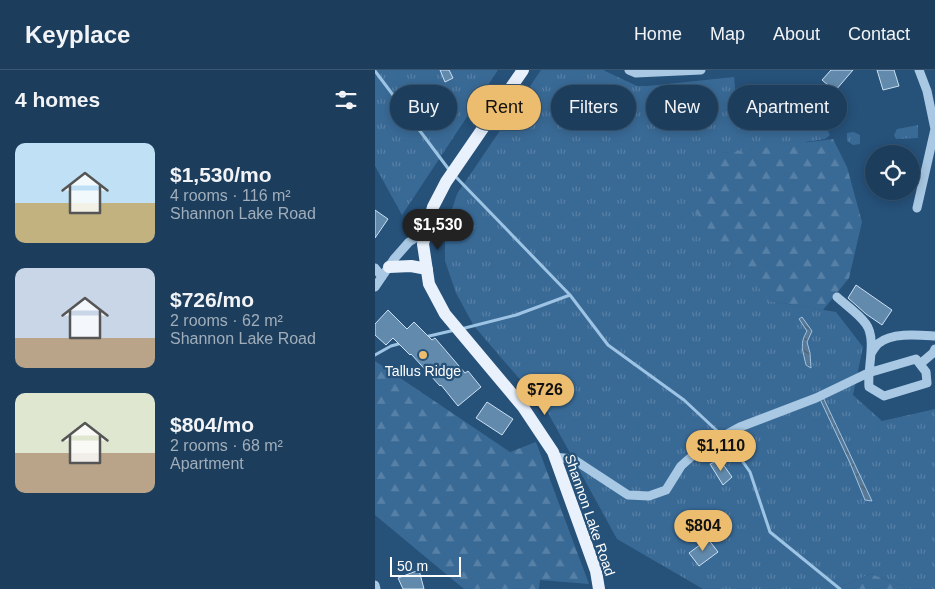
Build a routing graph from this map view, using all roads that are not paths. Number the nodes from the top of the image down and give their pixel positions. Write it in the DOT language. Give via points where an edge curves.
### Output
graph roads {
  1 [pos="523,70"];
  2 [pos="629,70"];
  3 [pos="701,70"];
  4 [pos="919,70"];
  5 [pos="935,129"];
  6 [pos="917,208"];
  7 [pos="427,231"];
  8 [pos="375,268"];
  9 [pos="427,270"];
  10 [pos="386,272"];
  11 [pos="375,287"];
  12 [pos="837,297"];
  13 [pos="935,336"];
  14 [pos="935,349"];
  15 [pos="872,352"];
  16 [pos="920,364"];
  17 [pos="868,373"];
  18 [pos="554,456"];
  19 [pos="375,585"];
  20 [pos="376,589"];
  21 [pos="599,589"];
  1 -- 7 [label="main road, Shannon Lake Road" via="446,182 433,207"];
  2 -- 3 [label="street" via="636,73"];
  4 -- 5 [label="street"];
  5 -- 6 [label="street"];
  7 -- 9 [label="main road, Shannon Lake Road" via="423,244"];
  7 -- 10 [label="street" via="409,242"];
  8 -- 10 [label="street"];
  9 -- 10 [label="main road" via="411,266"];
  9 -- 18 [label="main road, Shannon Lake Road" via="429,284 445,314 523,407"];
  10 -- 11 [label="street"];
  12 -- 15 [label="street" via="867,325"];
  13 -- 15 [label="street" via="907,335 885,340"];
  14 -- 16 [label="street"];
  15 -- 17 [label="street"];
  16 -- 17 [label="street" via="916,359"];
  16 -- 17 [label="street" via="926,372 927,383 884,396 869,387"];
  17 -- 18 [label="street" via="717,439 681,466 666,490 649,496 628,495 573,459"];
  18 -- 21 [label="main road, Shannon Lake Road" via="596,571"];
  19 -- 20 [label="street"];
}
